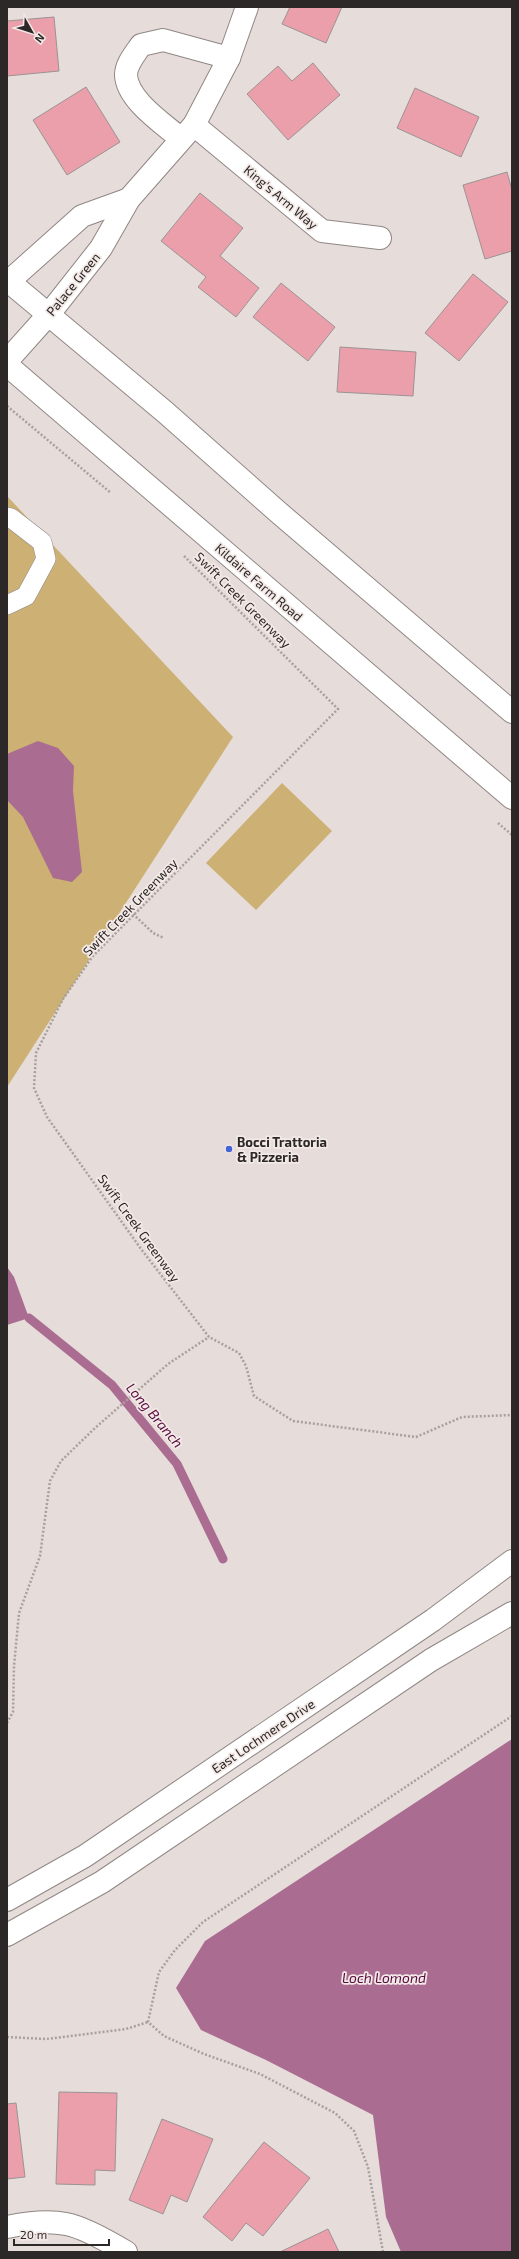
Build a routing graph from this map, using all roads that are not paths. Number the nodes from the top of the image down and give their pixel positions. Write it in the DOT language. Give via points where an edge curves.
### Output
graph roads {
  1 [pos="247,7"];
  2 [pos="229,58"];
  3 [pos="188,132"];
  4 [pos="128,199"];
  5 [pos="380,238"];
  6 [pos="7,281"];
  7 [pos="49,314"];
  8 [pos="7,361"];
  9 [pos="7,365"];
  10 [pos="7,517"];
  11 [pos="7,605"];
  12 [pos="512,712"];
  13 [pos="512,798"];
  14 [pos="512,1561"];
  15 [pos="512,1613"];
  16 [pos="7,1900"];
  17 [pos="7,1935"];
  18 [pos="7,2227"];
  19 [pos="126,2252"];
  1 -- 2 [label="street, Palace Green"];
  2 -- 3 [label="street, Palace Green"];
  2 -- 3 [label="street" via="163,40 141,45 130,60 126,75 132,95"];
  3 -- 4 [label="street, Palace Green"];
  3 -- 5 [label="street, King's Arm Way" via="322,231"];
  4 -- 6 [label="street, Palace Green" via="82,216"];
  4 -- 7 [label="street, Palace Green" via="101,248"];
  6 -- 7 [label="street"];
  7 -- 8 [label="street, Palace Green"];
  7 -- 12 [label="street"];
  9 -- 13 [label="street, Kildaire Farm Road"];
  10 -- 11 [label="lane" via="42,542 46,559 26,596"];
  14 -- 16 [label="street, East Lochmere Drive" via="433,1620 85,1856"];
  15 -- 17 [label="street" via="432,1660 102,1882"];
  18 -- 19 [label="street" via="28,2223 66,2224"];
}
